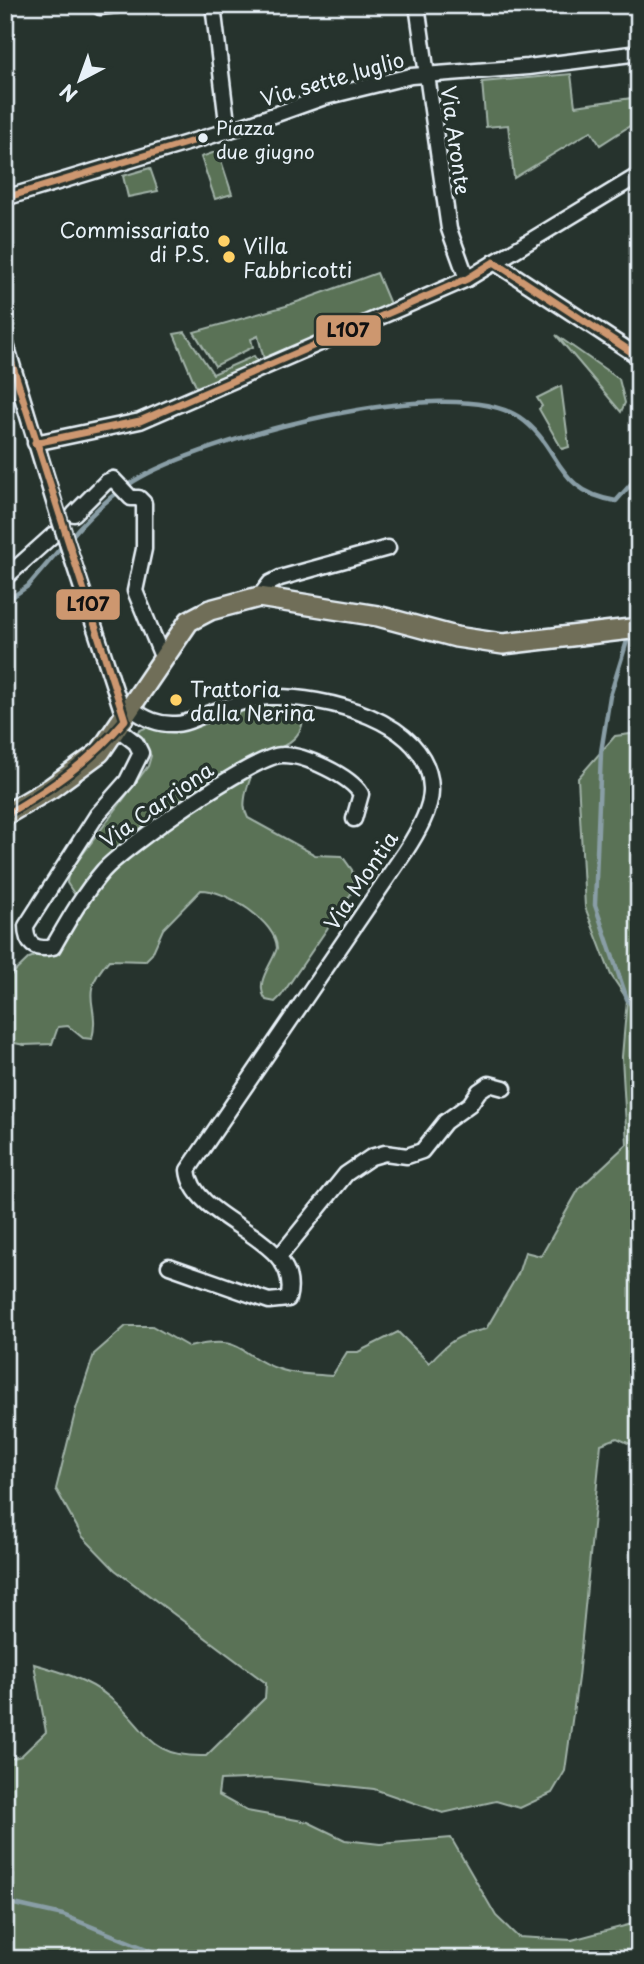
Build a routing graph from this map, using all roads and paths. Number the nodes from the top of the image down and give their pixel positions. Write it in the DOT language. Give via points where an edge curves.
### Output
graph roads {
  1 [pos="117,5"];
  2 [pos="213,5"];
  3 [pos="417,5"];
  4 [pos="100,7"];
  5 [pos="639,53"];
  6 [pos="426,74"];
  7 [pos="228,131"];
  8 [pos="639,174"];
  9 [pos="5,198"];
  10 [pos="494,262"];
  11 [pos="467,278"];
  12 [pos="5,341"];
  13 [pos="639,357"];
  14 [pos="36,443"];
  15 [pos="74,514"];
  16 [pos="53,535"];
  17 [pos="388,548"];
  18 [pos="5,578"];
  19 [pos="259,597"];
  20 [pos="639,628"];
  21 [pos="163,659"];
  22 [pos="125,719"];
  23 [pos="5,815"];
  24 [pos="354,819"];
  25 [pos="504,1088"];
  26 [pos="279,1257"];
  27 [pos="169,1266"];
  1 -- 4 [label="street"];
  2 -- 7 [label="street"];
  3 -- 6 [label="street, Via Aronte"];
  5 -- 6 [label="street, Via sette luglio"];
  6 -- 7 [label="street, Via sette luglio" via="325,97"];
  6 -- 11 [label="street, Via Aronte" via="449,229"];
  7 -- 9 [label="street, Via sette luglio"];
  8 -- 10 [label="street"];
  10 -- 11 [label="street"];
  10 -- 13 [label="street"];
  11 -- 14 [label="street" via="140,421"];
  12 -- 14 [label="street"];
  14 -- 22 [label="street, bridge"];
  15 -- 21 [label="street" via="110,481 144,503 144,549 135,591"];
  16 -- 18 [label="street"];
  17 -- 19 [label="street" via="280,578"];
  19 -- 20 [label="main road" via="503,643"];
  19 -- 21 [label="main road" via="210,610 189,621"];
  21 -- 22 [label="main road"];
  22 -- 23 [label="main road" via="100,752"];
  22 -- 24 [label="street, Via Carriona" via="141,753 127,781 97,815 26,926 26,940 32,947 53,947 84,894 134,842 251,766 281,754 354,782 361,794"];
  22 -- 26 [label="street, Via Montia" via="180,724 265,697 306,698 374,719 405,738 427,764 431,790 418,830 188,1170 198,1195"];
  25 -- 26 [label="street" via="489,1084 479,1091 422,1151 371,1157 346,1174"];
  26 -- 27 [label="street" via="290,1280 288,1299 269,1301"];
}
